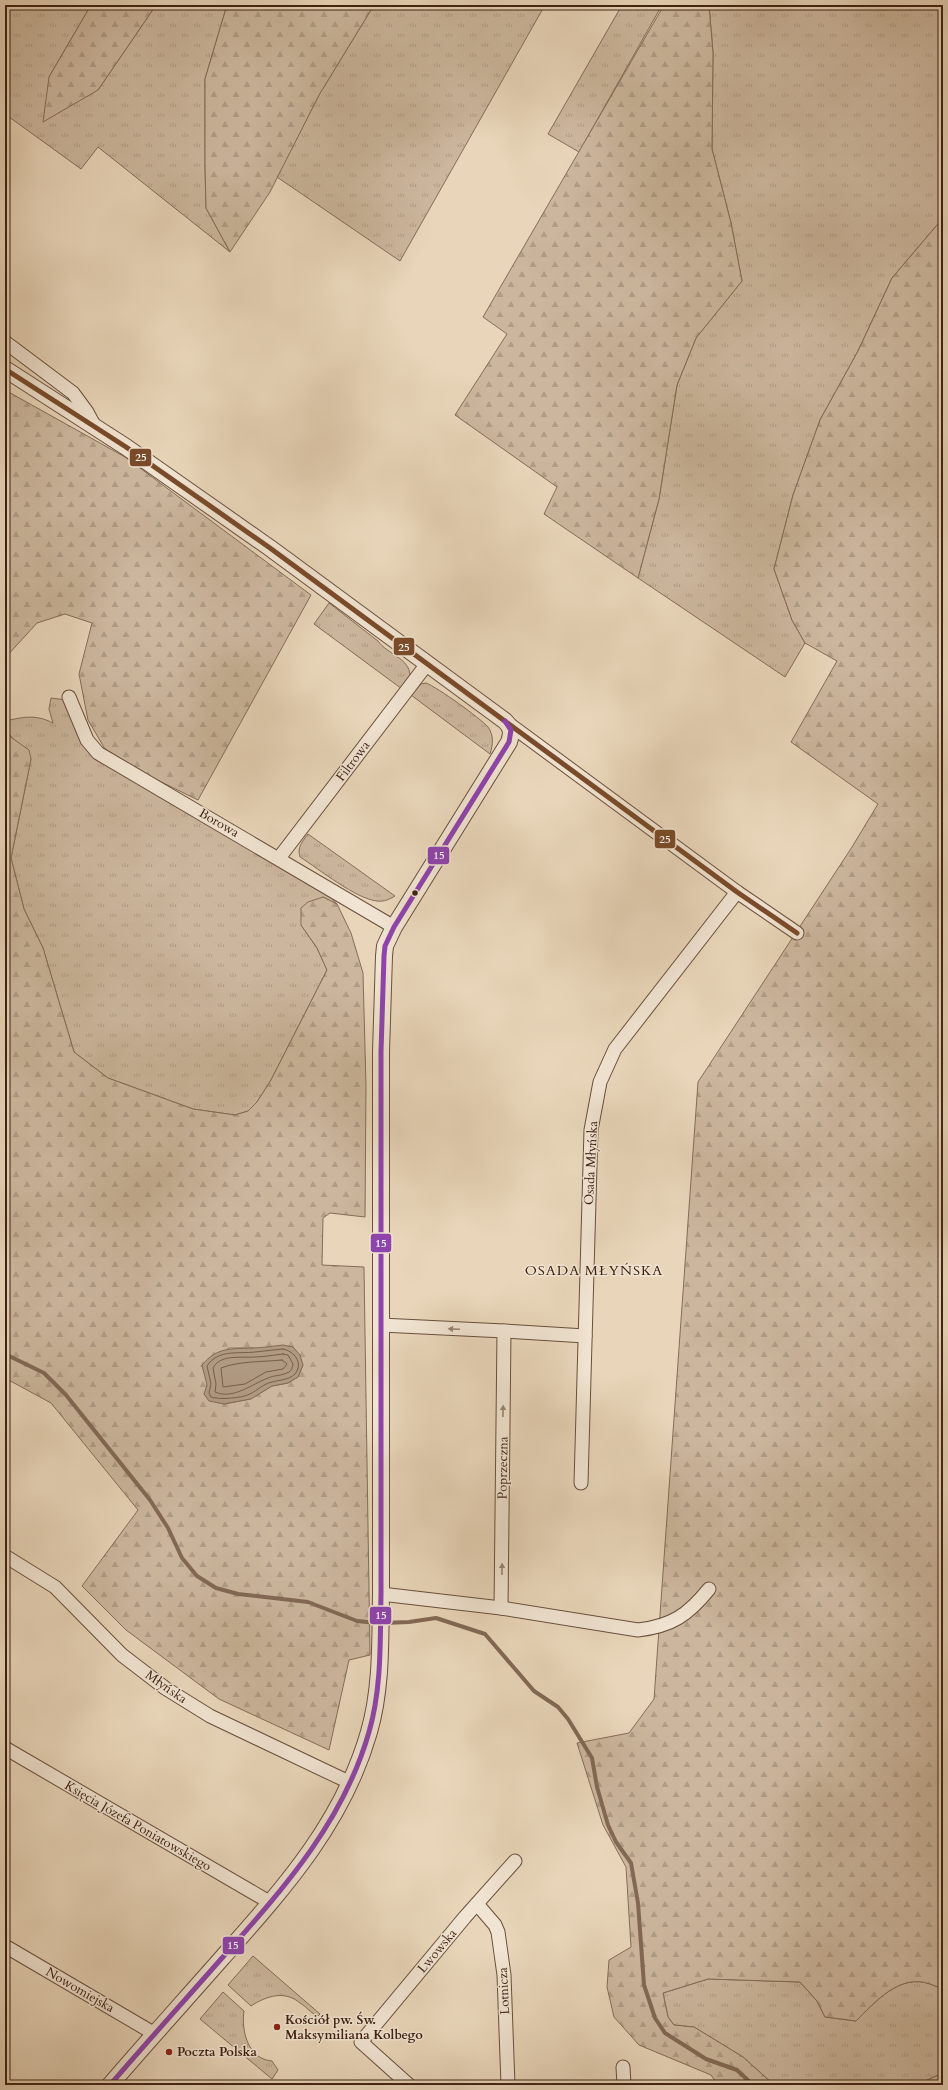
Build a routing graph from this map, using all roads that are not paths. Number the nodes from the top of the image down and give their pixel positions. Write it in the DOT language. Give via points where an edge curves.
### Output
graph roads {
  1 [pos="5,342"];
  2 [pos="5,369"];
  3 [pos="95,427"];
  4 [pos="427,664"];
  5 [pos="69,697"];
  6 [pos="505,721"];
  7 [pos="280,858"];
  8 [pos="737,892"];
  9 [pos="394,927"];
  10 [pos="797,933"];
  11 [pos="381,1325"];
  12 [pos="504,1331"];
  13 [pos="585,1336"];
  14 [pos="581,1483"];
  15 [pos="5,1556"];
  16 [pos="709,1589"];
  17 [pos="381,1602"];
  18 [pos="501,1608"];
  19 [pos="5,1748"];
  20 [pos="351,1783"];
  21 [pos="515,1860"];
  22 [pos="271,1903"];
  23 [pos="477,1904"];
  24 [pos="5,1946"];
  25 [pos="155,2034"];
  26 [pos="623,2067"];
  27 [pos="110,2085"];
  28 [pos="409,2085"];
  29 [pos="508,2085"];
  30 [pos="624,2085"];
  1 -- 3 [label="street" via="73,393"];
  2 -- 3 [label="street"];
  3 -- 4 [label="street" via="270,548"];
  4 -- 6 [label="street"];
  4 -- 7 [label="street, Filtrowa"];
  5 -- 7 [label="street, Borowa" via="87,740 98,753"];
  6 -- 8 [label="street"];
  6 -- 9 [label="street" via="511,730 509,742"];
  7 -- 9 [label="street, Borowa"];
  8 -- 10 [label="street"];
  8 -- 13 [label="street, Osada Młyńska" via="615,1049 600,1082 591,1130"];
  9 -- 11 [label="street" via="385,946 382,985"];
  12 -- 11 [label="street, one-way"];
  11 -- 17 [label="street"];
  12 -- 13 [label="street"];
  18 -- 12 [label="street, Poprzeczna, one-way"];
  13 -- 14 [label="street, Osada Młyńska"];
  15 -- 20 [label="street, Młyńska" via="55,1587 122,1655 165,1688 210,1716"];
  16 -- 18 [label="street" via="696,1605 679,1618 659,1626 638,1630"];
  17 -- 18 [label="street"];
  17 -- 20 [label="street" via="379,1671 369,1731"];
  19 -- 22 [label="street, Księcia Józefa Poniatowskiego"];
  20 -- 22 [label="street" via="302,1865"];
  21 -- 23 [label="street, Lwowska"];
  22 -- 25 [label="street"];
  23 -- 28 [label="street, Lwowska" via="361,2042"];
  23 -- 29 [label="street, Lotnicza" via="498,1932 504,1975"];
  24 -- 25 [label="street, Nowomiejska"];
  25 -- 27 [label="street"];
  26 -- 30 [label="street"];
}
